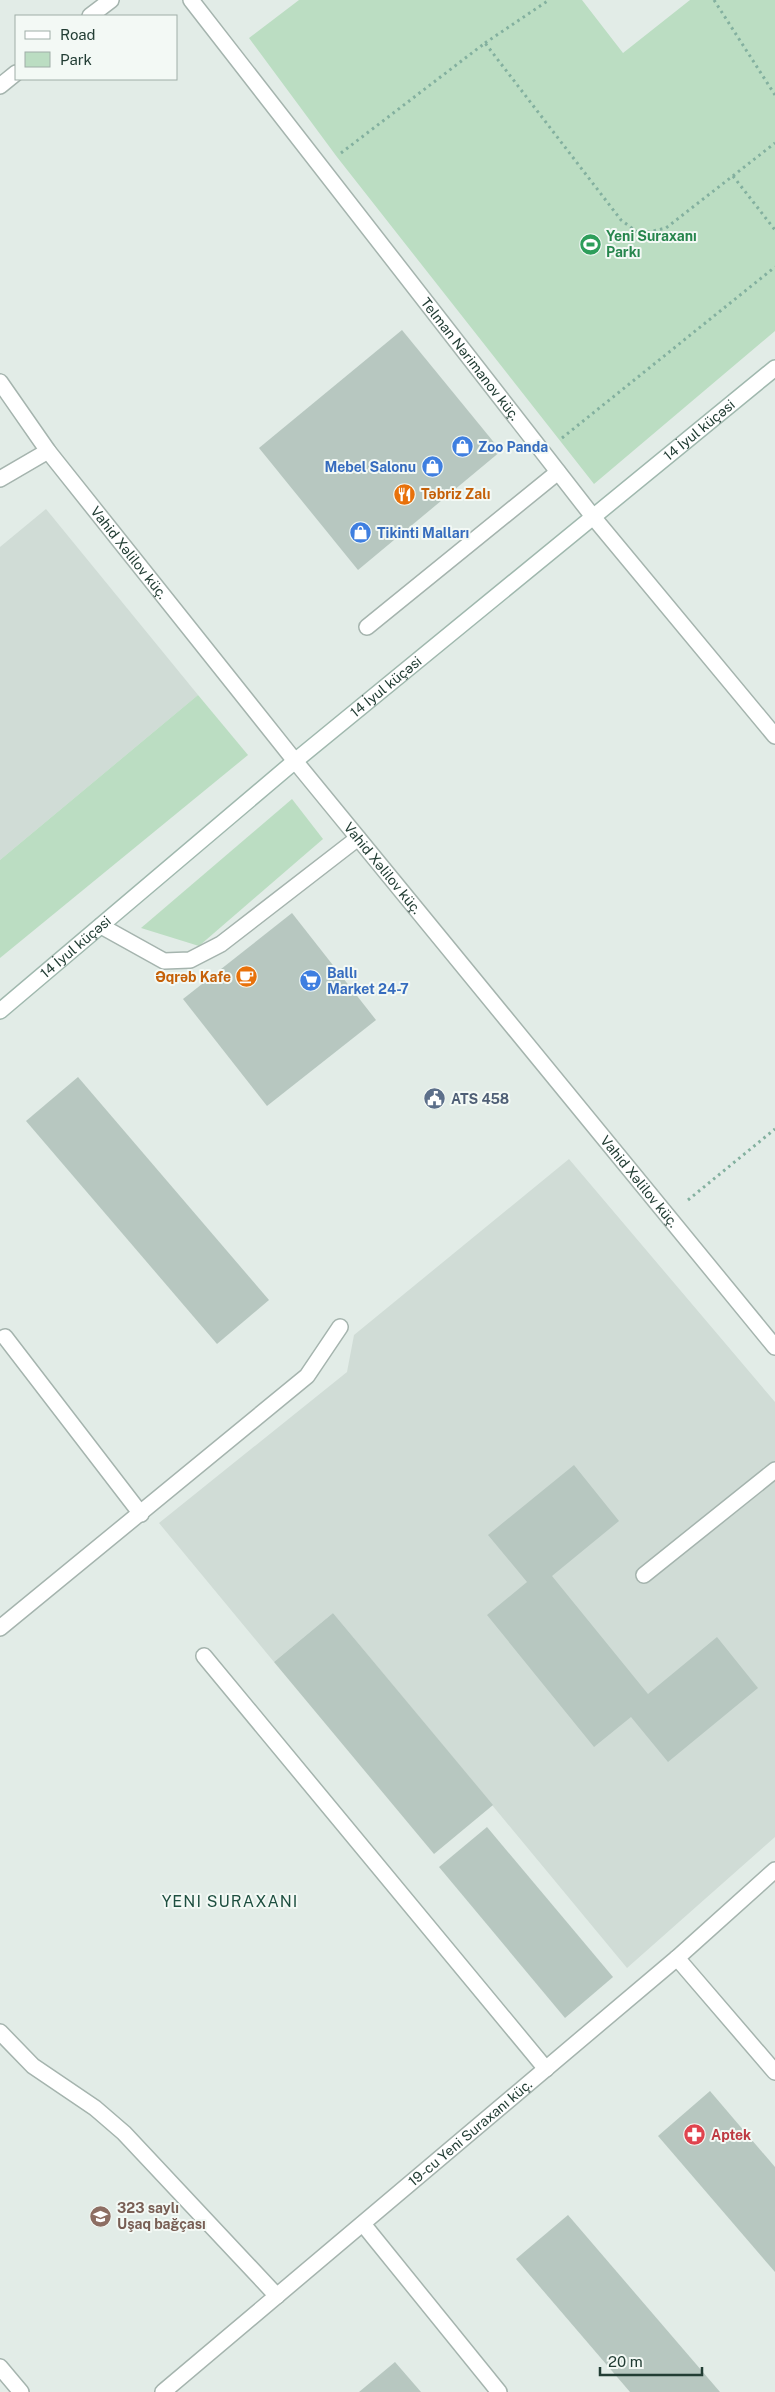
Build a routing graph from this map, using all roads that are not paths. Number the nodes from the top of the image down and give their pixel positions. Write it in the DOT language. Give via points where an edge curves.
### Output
graph roads {
  1 [pos="112,0"];
  2 [pos="191,0"];
  3 [pos="91,15"];
  4 [pos="15,74"];
  5 [pos="0,86"];
  6 [pos="775,368"];
  7 [pos="0,382"];
  8 [pos="48,450"];
  9 [pos="558,472"];
  10 [pos="0,479"];
  11 [pos="594,518"];
  12 [pos="367,627"];
  13 [pos="775,736"];
  14 [pos="295,762"];
  15 [pos="358,838"];
  16 [pos="101,926"];
  17 [pos="0,1011"];
  18 [pos="340,1327"];
  19 [pos="5,1337"];
  20 [pos="775,1347"];
  21 [pos="775,1470"];
  22 [pos="141,1514"];
  23 [pos="644,1575"];
  24 [pos="0,1628"];
  25 [pos="204,1656"];
  26 [pos="775,1870"];
  27 [pos="678,1958"];
  28 [pos="0,2032"];
  29 [pos="546,2069"];
  30 [pos="775,2072"];
  31 [pos="363,2224"];
  32 [pos="277,2296"];
  33 [pos="0,2367"];
  34 [pos="21,2392"];
  35 [pos="163,2392"];
  36 [pos="499,2392"];
  1 -- 3 [label="street"];
  2 -- 9 [label="street, Telman Nərimanov küç."];
  4 -- 5 [label="street"];
  6 -- 11 [label="street, 14 İyul küçəsi"];
  7 -- 8 [label="street, Vahid Xəlilov küç."];
  8 -- 10 [label="street"];
  8 -- 14 [label="street, Vahid Xəlilov küç."];
  9 -- 11 [label="street, Telman Nərimanov küç."];
  9 -- 12 [label="street"];
  11 -- 13 [label="street, Telman Nərimanov küç."];
  11 -- 14 [label="street, 14 İyul küçəsi"];
  14 -- 15 [label="street, Vahid Xəlilov küç."];
  14 -- 16 [label="street, 14 İyul küçəsi"];
  15 -- 16 [label="street" via="221,944 190,960 164,961"];
  15 -- 20 [label="street, Vahid Xəlilov küç."];
  16 -- 17 [label="street, 14 İyul küçəsi"];
  18 -- 22 [label="street" via="307,1376"];
  19 -- 22 [label="street"];
  21 -- 23 [label="street"];
  22 -- 24 [label="street"];
  25 -- 29 [label="street"];
  26 -- 27 [label="street, 19-cu Yeni Suraxanı küç."];
  27 -- 29 [label="street, 19-cu Yeni Suraxanı küç."];
  27 -- 30 [label="street"];
  28 -- 32 [label="street" via="33,2066 95,2108 124,2133"];
  29 -- 31 [label="street, 19-cu Yeni Suraxanı küç."];
  31 -- 32 [label="street, 19-cu Yeni Suraxanı küç."];
  31 -- 36 [label="street"];
  32 -- 35 [label="street, 19-cu Yeni Suraxanı küç."];
  33 -- 34 [label="street"];
}
